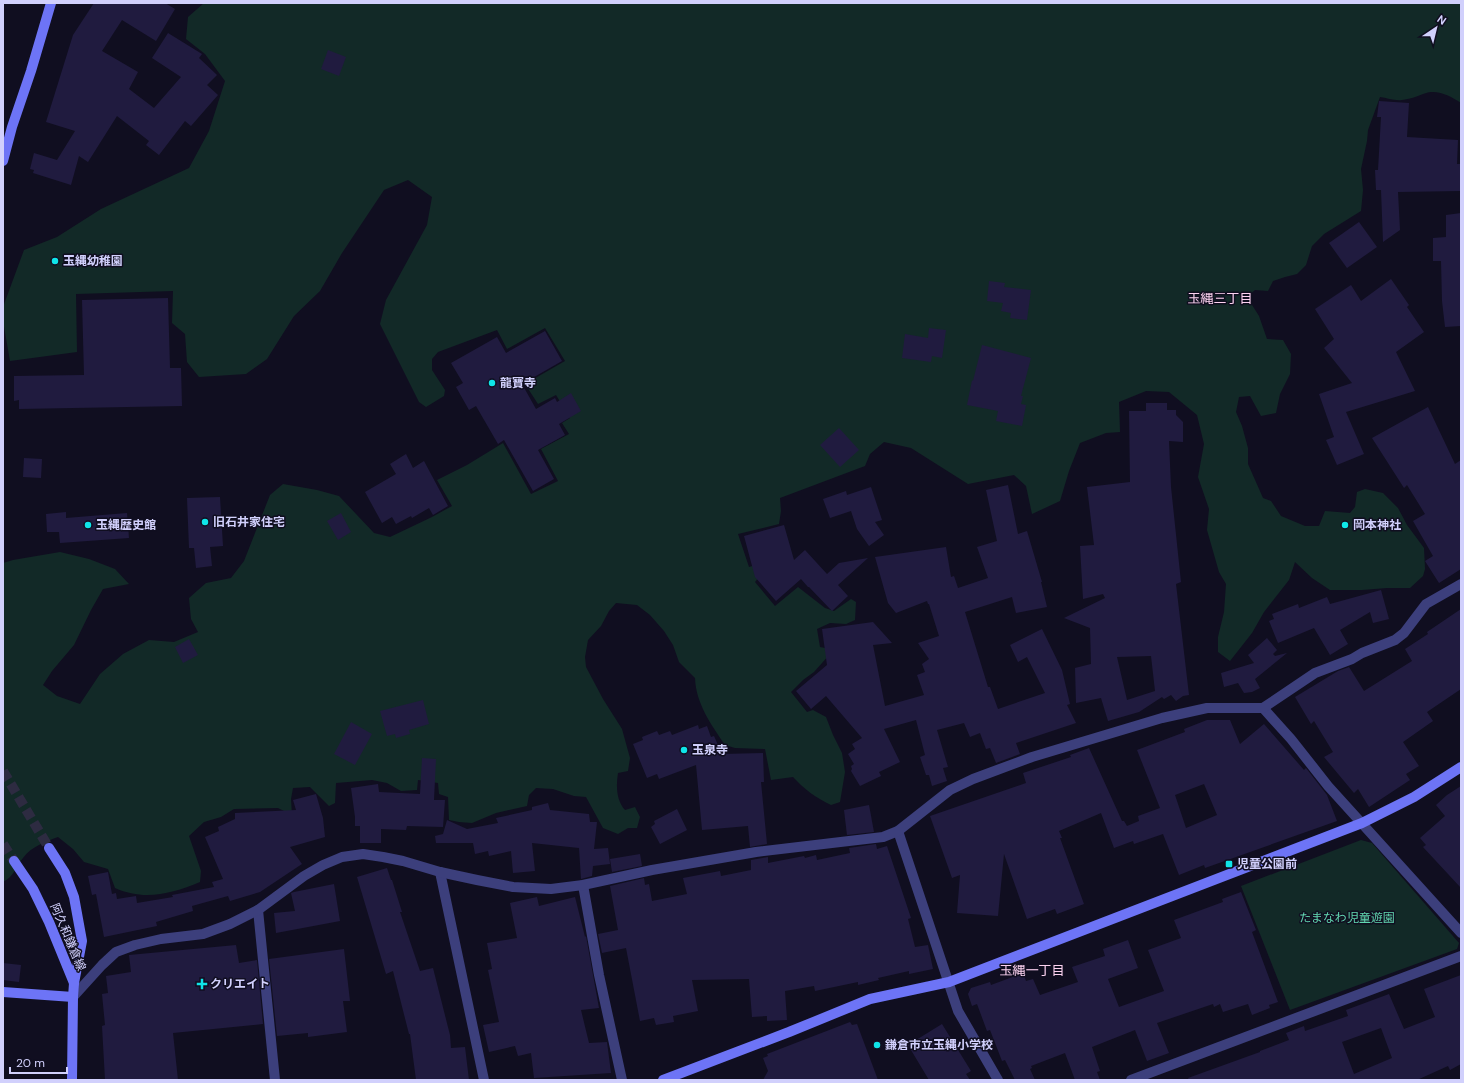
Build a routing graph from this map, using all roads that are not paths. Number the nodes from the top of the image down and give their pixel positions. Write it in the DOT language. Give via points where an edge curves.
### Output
graph roads {
  1 [pos="51,3"];
  2 [pos="3,161"];
  3 [pos="1461,584"];
  4 [pos="1263,708"];
  5 [pos="1461,767"];
  6 [pos="1362,823"];
  7 [pos="898,831"];
  8 [pos="49,848"];
  9 [pos="14,861"];
  10 [pos="440,872"];
  11 [pos="583,885"];
  12 [pos="258,910"];
  13 [pos="1461,933"];
  14 [pos="1461,956"];
  15 [pos="949,982"];
  16 [pos="74,983"];
  17 [pos="3,992"];
  18 [pos="73,998"];
  19 [pos="72,1080"];
  20 [pos="275,1080"];
  21 [pos="484,1080"];
  22 [pos="622,1080"];
  23 [pos="663,1080"];
  24 [pos="998,1080"];
  25 [pos="1131,1080"];
  1 -- 2 [label="street"];
  3 -- 4 [label="street" via="1426,604 1404,633 1395,640 1315,673"];
  4 -- 6 [label="street"];
  4 -- 7 [label="street" via="1207,708 1162,718 1032,757 973,778 950,790"];
  5 -- 6 [label="street" via="1414,797"];
  6 -- 13 [label="street"];
  6 -- 15 [label="street"];
  7 -- 11 [label="street" via="883,837 748,853"];
  7 -- 15 [label="street"];
  8 -- 16 [label="street, 阿久和鎌倉線" via="65,873 74,897 82,941"];
  9 -- 16 [label="street, 阿久和鎌倉線" via="43,909"];
  10 -- 11 [label="street" via="513,887 551,889"];
  10 -- 12 [label="street" via="403,860 363,854 342,858 304,876"];
  10 -- 21 [label="street"];
  11 -- 22 [label="street"];
  12 -- 18 [label="street" via="203,934 161,939 116,952"];
  12 -- 20 [label="street"];
  14 -- 25 [label="street"];
  15 -- 23 [label="street" via="870,1000"];
  15 -- 24 [label="street" via="958,1011"];
  16 -- 18 [label="street"];
  17 -- 18 [label="street"];
  18 -- 19 [label="street"];
}
